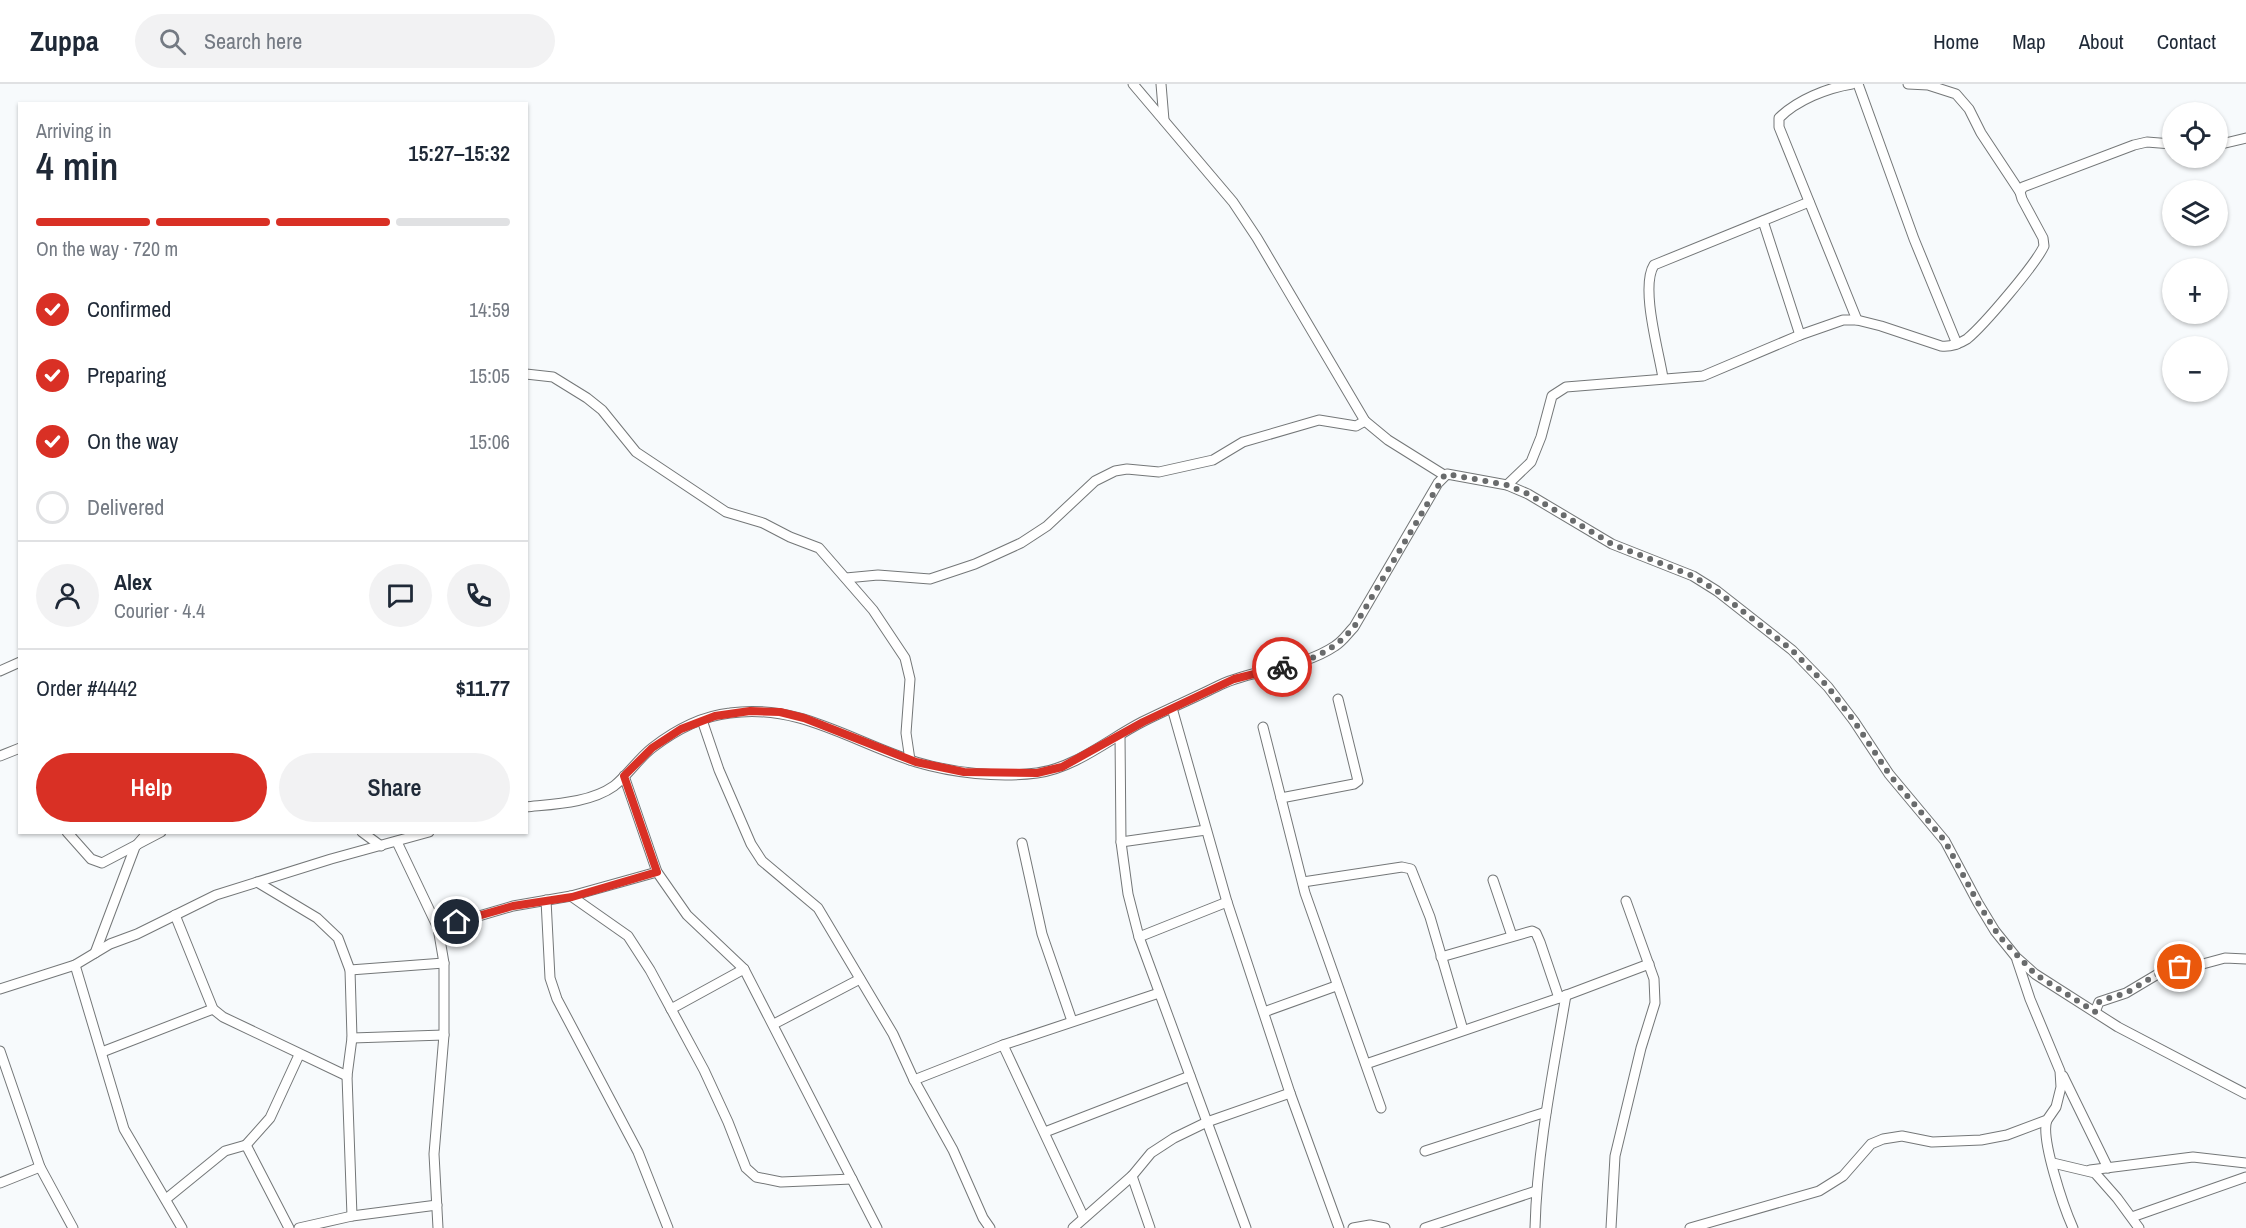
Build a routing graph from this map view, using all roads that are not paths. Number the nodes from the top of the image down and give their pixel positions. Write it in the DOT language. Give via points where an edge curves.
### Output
graph roads {
  1 [pos="1133,84"];
  2 [pos="1161,84"];
  3 [pos="1852,84"];
  4 [pos="1858,84"];
  5 [pos="1908,84"];
  6 [pos="1164,120"];
  7 [pos="2246,138"];
  8 [pos="2228,142"];
  9 [pos="2162,143"];
  10 [pos="2020,192"];
  11 [pos="1809,202"];
  12 [pos="1763,221"];
  13 [pos="1857,320"];
  14 [pos="1800,335"];
  15 [pos="1956,344"];
  16 [pos="528,374"];
  17 [pos="1663,378"];
  18 [pos="1365,422"];
  19 [pos="1444,476"];
  20 [pos="1507,485"];
  21 [pos="846,578"];
  22 [pos="18,663"];
  23 [pos="0,671"];
  24 [pos="1338,699"];
  25 [pos="1172,708"];
  26 [pos="702,720"];
  27 [pos="1263,727"];
  28 [pos="1120,735"];
  29 [pos="18,749"];
  30 [pos="0,756"];
  31 [pos="910,760"];
  32 [pos="624,776"];
  33 [pos="1281,798"];
  34 [pos="528,807"];
  35 [pos="1206,830"];
  36 [pos="70,834"];
  37 [pos="146,834"];
  38 [pos="158,834"];
  39 [pos="365,834"];
  40 [pos="423,834"];
  41 [pos="397,842"];
  42 [pos="1121,842"];
  43 [pos="1022,843"];
  44 [pos="381,846"];
  45 [pos="135,847"];
  46 [pos="657,872"];
  47 [pos="1493,880"];
  48 [pos="257,882"];
  49 [pos="1303,882"];
  50 [pos="572,897"];
  51 [pos="546,900"];
  52 [pos="1227,902"];
  53 [pos="1626,902"];
  54 [pos="175,915"];
  55 [pos="438,928"];
  56 [pos="1512,936"];
  57 [pos="1139,937"];
  58 [pos="95,953"];
  59 [pos="1441,957"];
  60 [pos="2016,957"];
  61 [pos="2246,959"];
  62 [pos="444,963"];
  63 [pos="1649,964"];
  64 [pos="75,965"];
  65 [pos="744,969"];
  66 [pos="350,970"];
  67 [pos="860,979"];
  68 [pos="1336,986"];
  69 [pos="0,989"];
  70 [pos="1159,993"];
  71 [pos="1562,997"];
  72 [pos="213,1009"];
  73 [pos="671,1010"];
  74 [pos="1264,1012"];
  75 [pos="2095,1012"];
  76 [pos="1072,1021"];
  77 [pos="774,1024"];
  78 [pos="1463,1030"];
  79 [pos="444,1035"];
  80 [pos="352,1038"];
  81 [pos="1003,1045"];
  82 [pos="0,1051"];
  83 [pos="102,1052"];
  84 [pos="299,1055"];
  85 [pos="1366,1064"];
  86 [pos="2060,1071"];
  87 [pos="347,1076"];
  88 [pos="1190,1076"];
  89 [pos="914,1080"];
  90 [pos="1290,1093"];
  91 [pos="2246,1094"];
  92 [pos="1381,1108"];
  93 [pos="1546,1112"];
  94 [pos="2047,1120"];
  95 [pos="1207,1122"];
  96 [pos="1045,1132"];
  97 [pos="246,1145"];
  98 [pos="1425,1150"];
  99 [pos="2053,1163"];
  100 [pos="2246,1163"];
  101 [pos="40,1167"];
  102 [pos="2108,1168"];
  103 [pos="2090,1170"];
  104 [pos="1132,1176"];
  105 [pos="2246,1177"];
  106 [pos="852,1179"];
  107 [pos="0,1183"];
  108 [pos="1536,1191"];
  109 [pos="166,1199"];
  110 [pos="437,1204"];
  111 [pos="352,1216"];
  112 [pos="2132,1217"];
  113 [pos="1084,1218"];
  114 [pos="73,1228"];
  115 [pos="182,1228"];
  116 [pos="289,1228"];
  117 [pos="299,1228"];
  118 [pos="438,1228"];
  119 [pos="668,1228"];
  120 [pos="877,1228"];
  121 [pos="990,1228"];
  122 [pos="1073,1228"];
  123 [pos="1150,1228"];
  124 [pos="1246,1228"];
  125 [pos="1339,1228"];
  126 [pos="1353,1228"];
  127 [pos="1385,1228"];
  128 [pos="1425,1228"];
  129 [pos="1535,1228"];
  130 [pos="1611,1228"];
  131 [pos="1690,1228"];
  132 [pos="2073,1228"];
  133 [pos="2139,1228"];
  1 -- 6 [label="street"];
  2 -- 6 [label="street"];
  3 -- 11 [label="street" via="1809,98 1779,118 1779,127"];
  4 -- 15 [label="street"];
  5 -- 10 [label="street" via="1928,84 1956,93"];
  6 -- 18 [label="street" via="1257,237"];
  7 -- 8 [label="street"];
  9 -- 10 [label="street" via="2134,145 2035,181"];
  10 -- 15 [label="street" via="2044,246 1977,329"];
  11 -- 12 [label="street"];
  11 -- 13 [label="street"];
  12 -- 14 [label="street"];
  12 -- 17 [label="street" via="1654,265 1650,272 1652,319"];
  13 -- 14 [label="street" via="1843,320"];
  13 -- 15 [label="street" via="1929,344"];
  14 -- 17 [label="street" via="1717,372"];
  16 -- 21 [label="street" via="553,377 569,386 602,410 636,452 726,512 764,523 819,548"];
  17 -- 20 [label="street" via="1586,383 1556,392 1531,462"];
  18 -- 19 [label="street"];
  18 -- 21 [label="street" via="1356,426 1319,420 1243,442 1213,460 1158,472 1115,471 1095,481 1021,543 930,579 878,575"];
  19 -- 20 [label="street"];
  19 -- 25 [label="street" via="1365,611 1338,645 1285,666 1234,679"];
  20 -- 60 [label="street" via="1612,544 1693,576 1792,650 1828,687 1889,774 1945,841 1995,932"];
  21 -- 31 [label="street" via="873,610 908,664 906,733"];
  22 -- 23 [label="street"];
  24 -- 33 [label="street" via="1358,781"];
  25 -- 28 [label="street"];
  25 -- 35 [label="street"];
  26 -- 31 [label="street" via="728,713 780,712"];
  26 -- 32 [label="street" via="652,748"];
  26 -- 67 [label="street" via="718,770 751,844 762,861 818,908"];
  27 -- 33 [label="street"];
  28 -- 31 [label="street" via="1062,767 1037,773 964,772"];
  28 -- 42 [label="street"];
  29 -- 30 [label="street"];
  32 -- 34 [label="street" via="591,797"];
  32 -- 46 [label="street"];
  33 -- 49 [label="street"];
  35 -- 42 [label="street"];
  35 -- 52 [label="street"];
  36 -- 45 [label="street" via="91,859 102,863"];
  37 -- 45 [label="street"];
  38 -- 45 [label="street"];
  39 -- 44 [label="street"];
  40 -- 41 [label="street"];
  41 -- 44 [label="street"];
  41 -- 55 [label="street"];
  42 -- 57 [label="street"];
  43 -- 76 [label="street" via="1042,934"];
  44 -- 48 [label="street"];
  45 -- 58 [label="street"];
  46 -- 50 [label="street"];
  46 -- 65 [label="street" via="687,915"];
  47 -- 56 [label="street"];
  48 -- 54 [label="street" via="216,895"];
  48 -- 66 [label="street" via="317,918 338,938"];
  49 -- 59 [label="street" via="1402,867 1411,869"];
  49 -- 68 [label="street"];
  50 -- 51 [label="street"];
  50 -- 73 [label="street" via="628,936"];
  51 -- 55 [label="street"];
  51 -- 119 [label="street" via="550,978 557,999 638,1152"];
  52 -- 57 [label="street"];
  52 -- 74 [label="street"];
  53 -- 63 [label="street"];
  54 -- 58 [label="street"];
  54 -- 72 [label="street"];
  55 -- 62 [label="street"];
  56 -- 59 [label="street"];
  56 -- 71 [label="street" via="1536,933"];
  57 -- 70 [label="street"];
  58 -- 64 [label="street"];
  59 -- 78 [label="street"];
  60 -- 75 [label="street" via="2035,974"];
  60 -- 86 [label="street"];
  61 -- 75 [label="street" via="2225,958 2163,971 2126,993 2099,1002"];
  62 -- 66 [label="street"];
  62 -- 79 [label="street"];
  63 -- 71 [label="street"];
  63 -- 130 [label="street" via="1655,1003 1615,1155"];
  64 -- 69 [label="street"];
  64 -- 83 [label="street"];
  65 -- 73 [label="street"];
  65 -- 77 [label="street"];
  66 -- 80 [label="street"];
  67 -- 77 [label="street"];
  67 -- 89 [label="street" via="893,1034"];
  68 -- 74 [label="street"];
  68 -- 85 [label="street"];
  70 -- 76 [label="street"];
  70 -- 88 [label="street"];
  71 -- 78 [label="street"];
  71 -- 93 [label="street"];
  72 -- 83 [label="street"];
  72 -- 84 [label="street"];
  73 -- 106 [label="street" via="728,1122 746,1168 756,1178 781,1182"];
  74 -- 90 [label="street"];
  75 -- 91 [label="street"];
  76 -- 81 [label="street"];
  77 -- 106 [label="street"];
  78 -- 85 [label="street"];
  79 -- 80 [label="street"];
  79 -- 110 [label="street" via="434,1154"];
  80 -- 87 [label="street"];
  81 -- 89 [label="street"];
  81 -- 96 [label="street"];
  82 -- 101 [label="street"];
  83 -- 109 [label="street" via="124,1129"];
  84 -- 87 [label="street"];
  84 -- 97 [label="street" via="270,1118"];
  85 -- 92 [label="street"];
  86 -- 94 [label="street" via="2056,1107"];
  86 -- 102 [label="street"];
  87 -- 111 [label="street"];
  88 -- 95 [label="street"];
  88 -- 96 [label="street"];
  89 -- 121 [label="street"];
  90 -- 95 [label="street"];
  90 -- 125 [label="street"];
  93 -- 98 [label="street"];
  93 -- 108 [label="street"];
  94 -- 99 [label="street" via="2044,1130"];
  94 -- 131 [label="street" via="2007,1136 1981,1140 1932,1142 1902,1136 1883,1139 1871,1144 1843,1176 1819,1191"];
  95 -- 104 [label="street" via="1151,1153"];
  95 -- 124 [label="street"];
  96 -- 113 [label="street"];
  97 -- 109 [label="street" via="225,1151"];
  97 -- 116 [label="street"];
  99 -- 103 [label="street"];
  99 -- 132 [label="street"];
  100 -- 102 [label="street" via="2200,1156"];
  101 -- 107 [label="street"];
  101 -- 114 [label="street"];
  102 -- 103 [label="street"];
  103 -- 112 [label="street"];
  104 -- 113 [label="street"];
  104 -- 123 [label="street"];
  105 -- 112 [label="street"];
  106 -- 120 [label="street"];
  108 -- 128 [label="street"];
  108 -- 129 [label="street"];
  109 -- 115 [label="street"];
  110 -- 111 [label="street"];
  110 -- 118 [label="street"];
  111 -- 117 [label="street"];
  112 -- 133 [label="street"];
  113 -- 122 [label="street"];
  126 -- 127 [label="street"];
}
